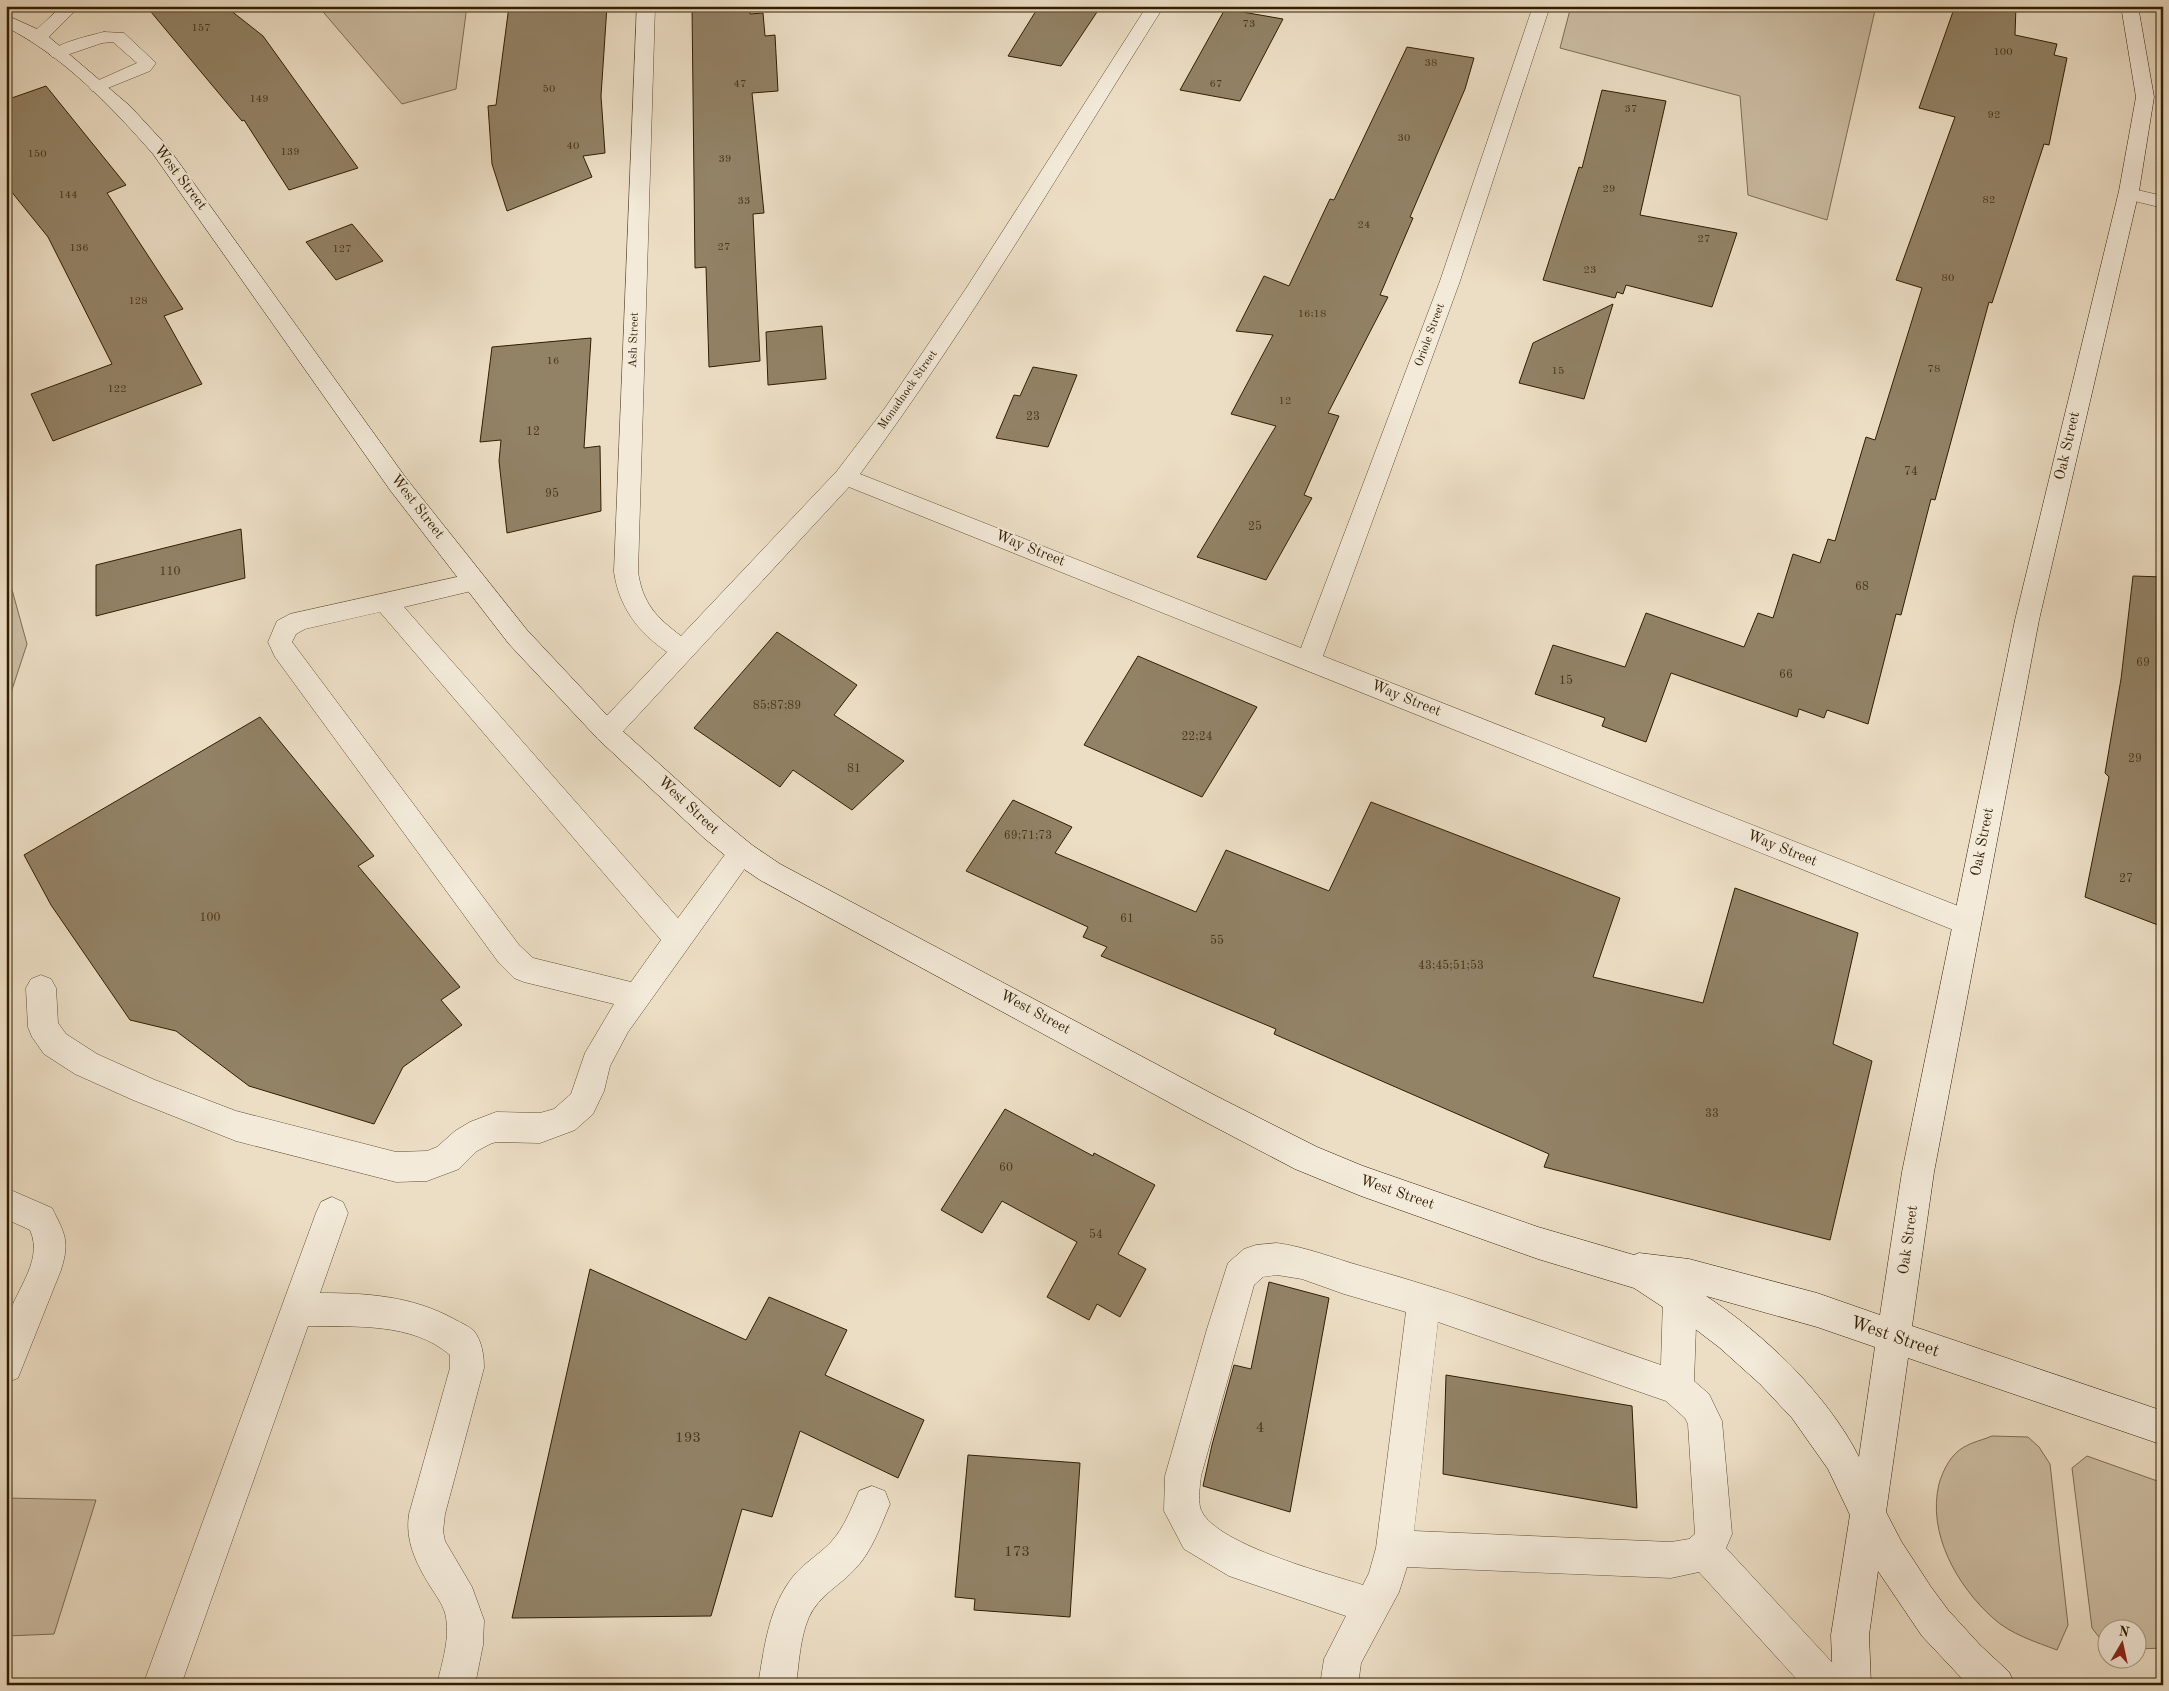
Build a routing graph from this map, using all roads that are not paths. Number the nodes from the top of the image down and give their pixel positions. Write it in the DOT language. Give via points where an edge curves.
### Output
graph roads {
  1 [pos="72,6"];
  2 [pos="646,6"];
  3 [pos="1156,6"];
  4 [pos="1542,6"];
  5 [pos="2129,6"];
  6 [pos="6,20"];
  7 [pos="39,37"];
  8 [pos="58,53"];
  9 [pos="98,87"];
  10 [pos="2129,194"];
  11 [pos="2163,202"];
  12 [pos="845,477"];
  13 [pos="475,582"];
  14 [pos="386,603"];
  15 [pos="683,650"];
  16 [pos="1309,660"];
  17 [pos="607,732"];
  18 [pos="742,853"];
  19 [pos="1966,922"];
  20 [pos="678,939"];
  21 [pos="42,988"];
  22 [pos="636,996"];
  23 [pos="6,1203"];
  24 [pos="332,1213"];
  25 [pos="1622,1267"];
  26 [pos="1680,1298"];
  27 [pos="1424,1300"];
  28 [pos="298,1309"];
  29 [pos="1894,1337"];
  30 [pos="6,1366"];
  31 [pos="1677,1388"];
  32 [pos="2163,1428"];
  33 [pos="872,1504"];
  34 [pos="1866,1512"];
  35 [pos="1394,1548"];
  36 [pos="1704,1551"];
  37 [pos="1372,1606"];
  38 [pos="162,1685"];
  39 [pos="456,1685"];
  40 [pos="777,1685"];
  41 [pos="1339,1685"];
  42 [pos="1828,1685"];
  43 [pos="1852,1685"];
  44 [pos="1996,1685"];
  1 -- 7 [label="street"];
  2 -- 15 [label="street, Ash Street" via="626,572 633,603 655,631"];
  3 -- 12 [label="street, Monadnock Street" via="976,289 893,413"];
  4 -- 16 [label="street, Oriole Street" via="1450,282"];
  5 -- 10 [label="street, Oak Street" via="2145,97"];
  6 -- 7 [label="street, West Street"];
  7 -- 8 [label="street, West Street"];
  8 -- 9 [label="street, West Street"];
  8 -- 9 [label="street" via="114,36 147,63"];
  9 -- 13 [label="street, West Street" via="160,150 398,484"];
  10 -- 11 [label="street"];
  10 -- 19 [label="street, Oak Street" via="2027,620"];
  12 -- 15 [label="street, Monadnock Street"];
  12 -- 16 [label="street, Way Street"];
  13 -- 14 [label="street"];
  13 -- 17 [label="street, West Street" via="518,637"];
  14 -- 20 [label="street"];
  14 -- 22 [label="street" via="299,621 286,628 280,642 524,969"];
  15 -- 17 [label="street, Monadnock Street"];
  16 -- 19 [label="street, Way Street"];
  17 -- 18 [label="street, West Street"];
  18 -- 20 [label="street"];
  18 -- 25 [label="street, West Street" via="831,905 1306,1158 1361,1181 1538,1243"];
  19 -- 29 [label="street, Oak Street" via="1918,1172"];
  20 -- 22 [label="street"];
  21 -- 22 [label="street" via="43,1027 55,1044 86,1064 236,1126 396,1167 427,1166 448,1158 466,1141 496,1127 540,1128 564,1120 582,1104 596,1063"];
  23 -- 30 [label="street" via="41,1219 50,1238 50,1253"];
  24 -- 28 [label="street"];
  25 -- 26 [label="street, West Street"];
  25 -- 29 [label="street, West Street" via="1689,1275 1817,1310"];
  26 -- 31 [label="street"];
  26 -- 34 [label="street, West Street" via="1732,1336 1804,1406 1840,1456"];
  27 -- 31 [label="street"];
  27 -- 35 [label="street"];
  27 -- 37 [label="street" via="1302,1263 1277,1259 1256,1261 1240,1275 1182,1476 1182,1511 1196,1536 1242,1563"];
  28 -- 38 [label="street"];
  28 -- 39 [label="street" via="390,1312 411,1316 431,1323 462,1343 467,1353 467,1368 427,1514 426,1539 466,1620"];
  29 -- 32 [label="street, West Street"];
  29 -- 34 [label="street, Oak Street"];
  31 -- 36 [label="street" via="1697,1406 1705,1421 1714,1534"];
  33 -- 40 [label="street" via="851,1545 802,1594 788,1625"];
  34 -- 43 [label="street, Oak Street" via="1850,1635"];
  34 -- 44 [label="street, West Street" via="1888,1554 1934,1623"];
  35 -- 36 [label="street" via="1671,1560 1694,1558"];
  35 -- 37 [label="street" via="1386,1578"];
  36 -- 42 [label="street"];
  37 -- 41 [label="street" via="1343,1659"];
}
